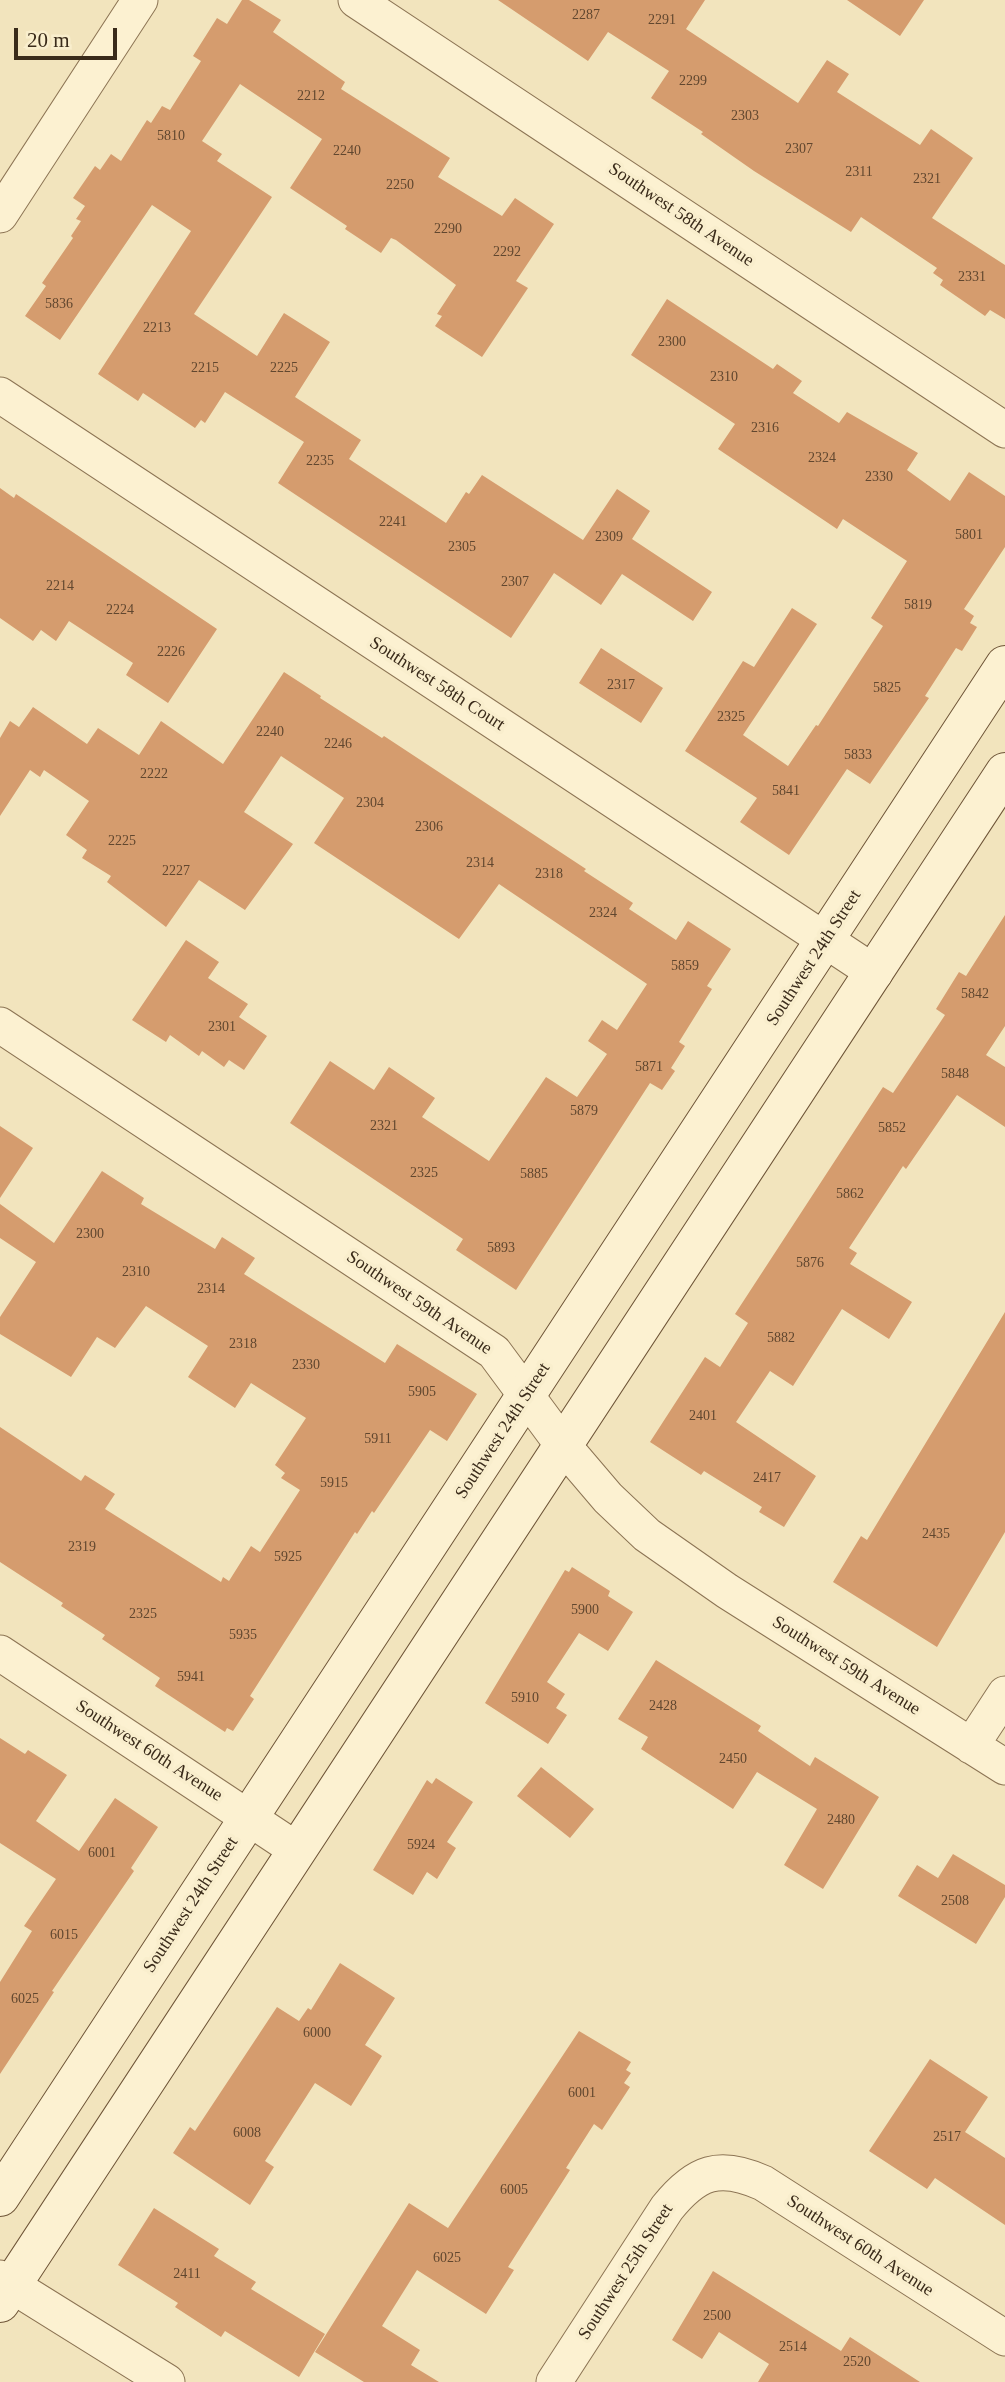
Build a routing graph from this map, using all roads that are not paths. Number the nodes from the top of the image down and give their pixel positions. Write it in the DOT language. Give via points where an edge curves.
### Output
graph roads {
  1 [pos="141,0"];
  2 [pos="356,0"];
  3 [pos="0,215"];
  4 [pos="0,395"];
  5 [pos="1005,430"];
  6 [pos="1005,665"];
  7 [pos="1005,772"];
  8 [pos="826,940"];
  9 [pos="875,972"];
  10 [pos="0,1025"];
  11 [pos="527,1395"];
  12 [pos="562,1444"];
  13 [pos="0,1653"];
  14 [pos="1005,1694"];
  15 [pos="971,1746"];
  16 [pos="1005,1767"];
  17 [pos="248,1816"];
  18 [pos="297,1850"];
  19 [pos="709,2173"];
  20 [pos="0,2197"];
  21 [pos="4,2289"];
  22 [pos="1005,2338"];
  23 [pos="167,2382"];
  24 [pos="554,2382"];
  1 -- 3 [label="street"];
  2 -- 5 [label="street, Southwest 58th Avenue"];
  4 -- 8 [label="street, Southwest 58th Court"];
  6 -- 8 [label="main road, Southwest 24th Street"];
  7 -- 9 [label="main road"];
  8 -- 9 [label="street, Southwest 58th Court"];
  8 -- 11 [label="main road, Southwest 24th Street"];
  9 -- 12 [label="main road"];
  10 -- 11 [label="street, Southwest 59th Avenue" via="494,1352"];
  11 -- 12 [label="street, Southwest 59th Avenue"];
  11 -- 17 [label="main road, Southwest 24th Street"];
  12 -- 15 [label="street, Southwest 59th Avenue" via="608,1498 661,1545"];
  12 -- 18 [label="main road"];
  13 -- 17 [label="street, Southwest 60th Avenue"];
  14 -- 15 [label="street"];
  15 -- 16 [label="street, Southwest 59th Avenue"];
  17 -- 18 [label="street, Southwest 60th Avenue"];
  17 -- 20 [label="main road, Southwest 24th Street"];
  18 -- 21 [label="main road"];
  19 -- 22 [label="street, Southwest 60th Avenue" via="735,2172 763,2183"];
  19 -- 24 [label="street, Southwest 25th Street" via="688,2185 667,2208"];
  21 -- 23 [label="street"];
}
